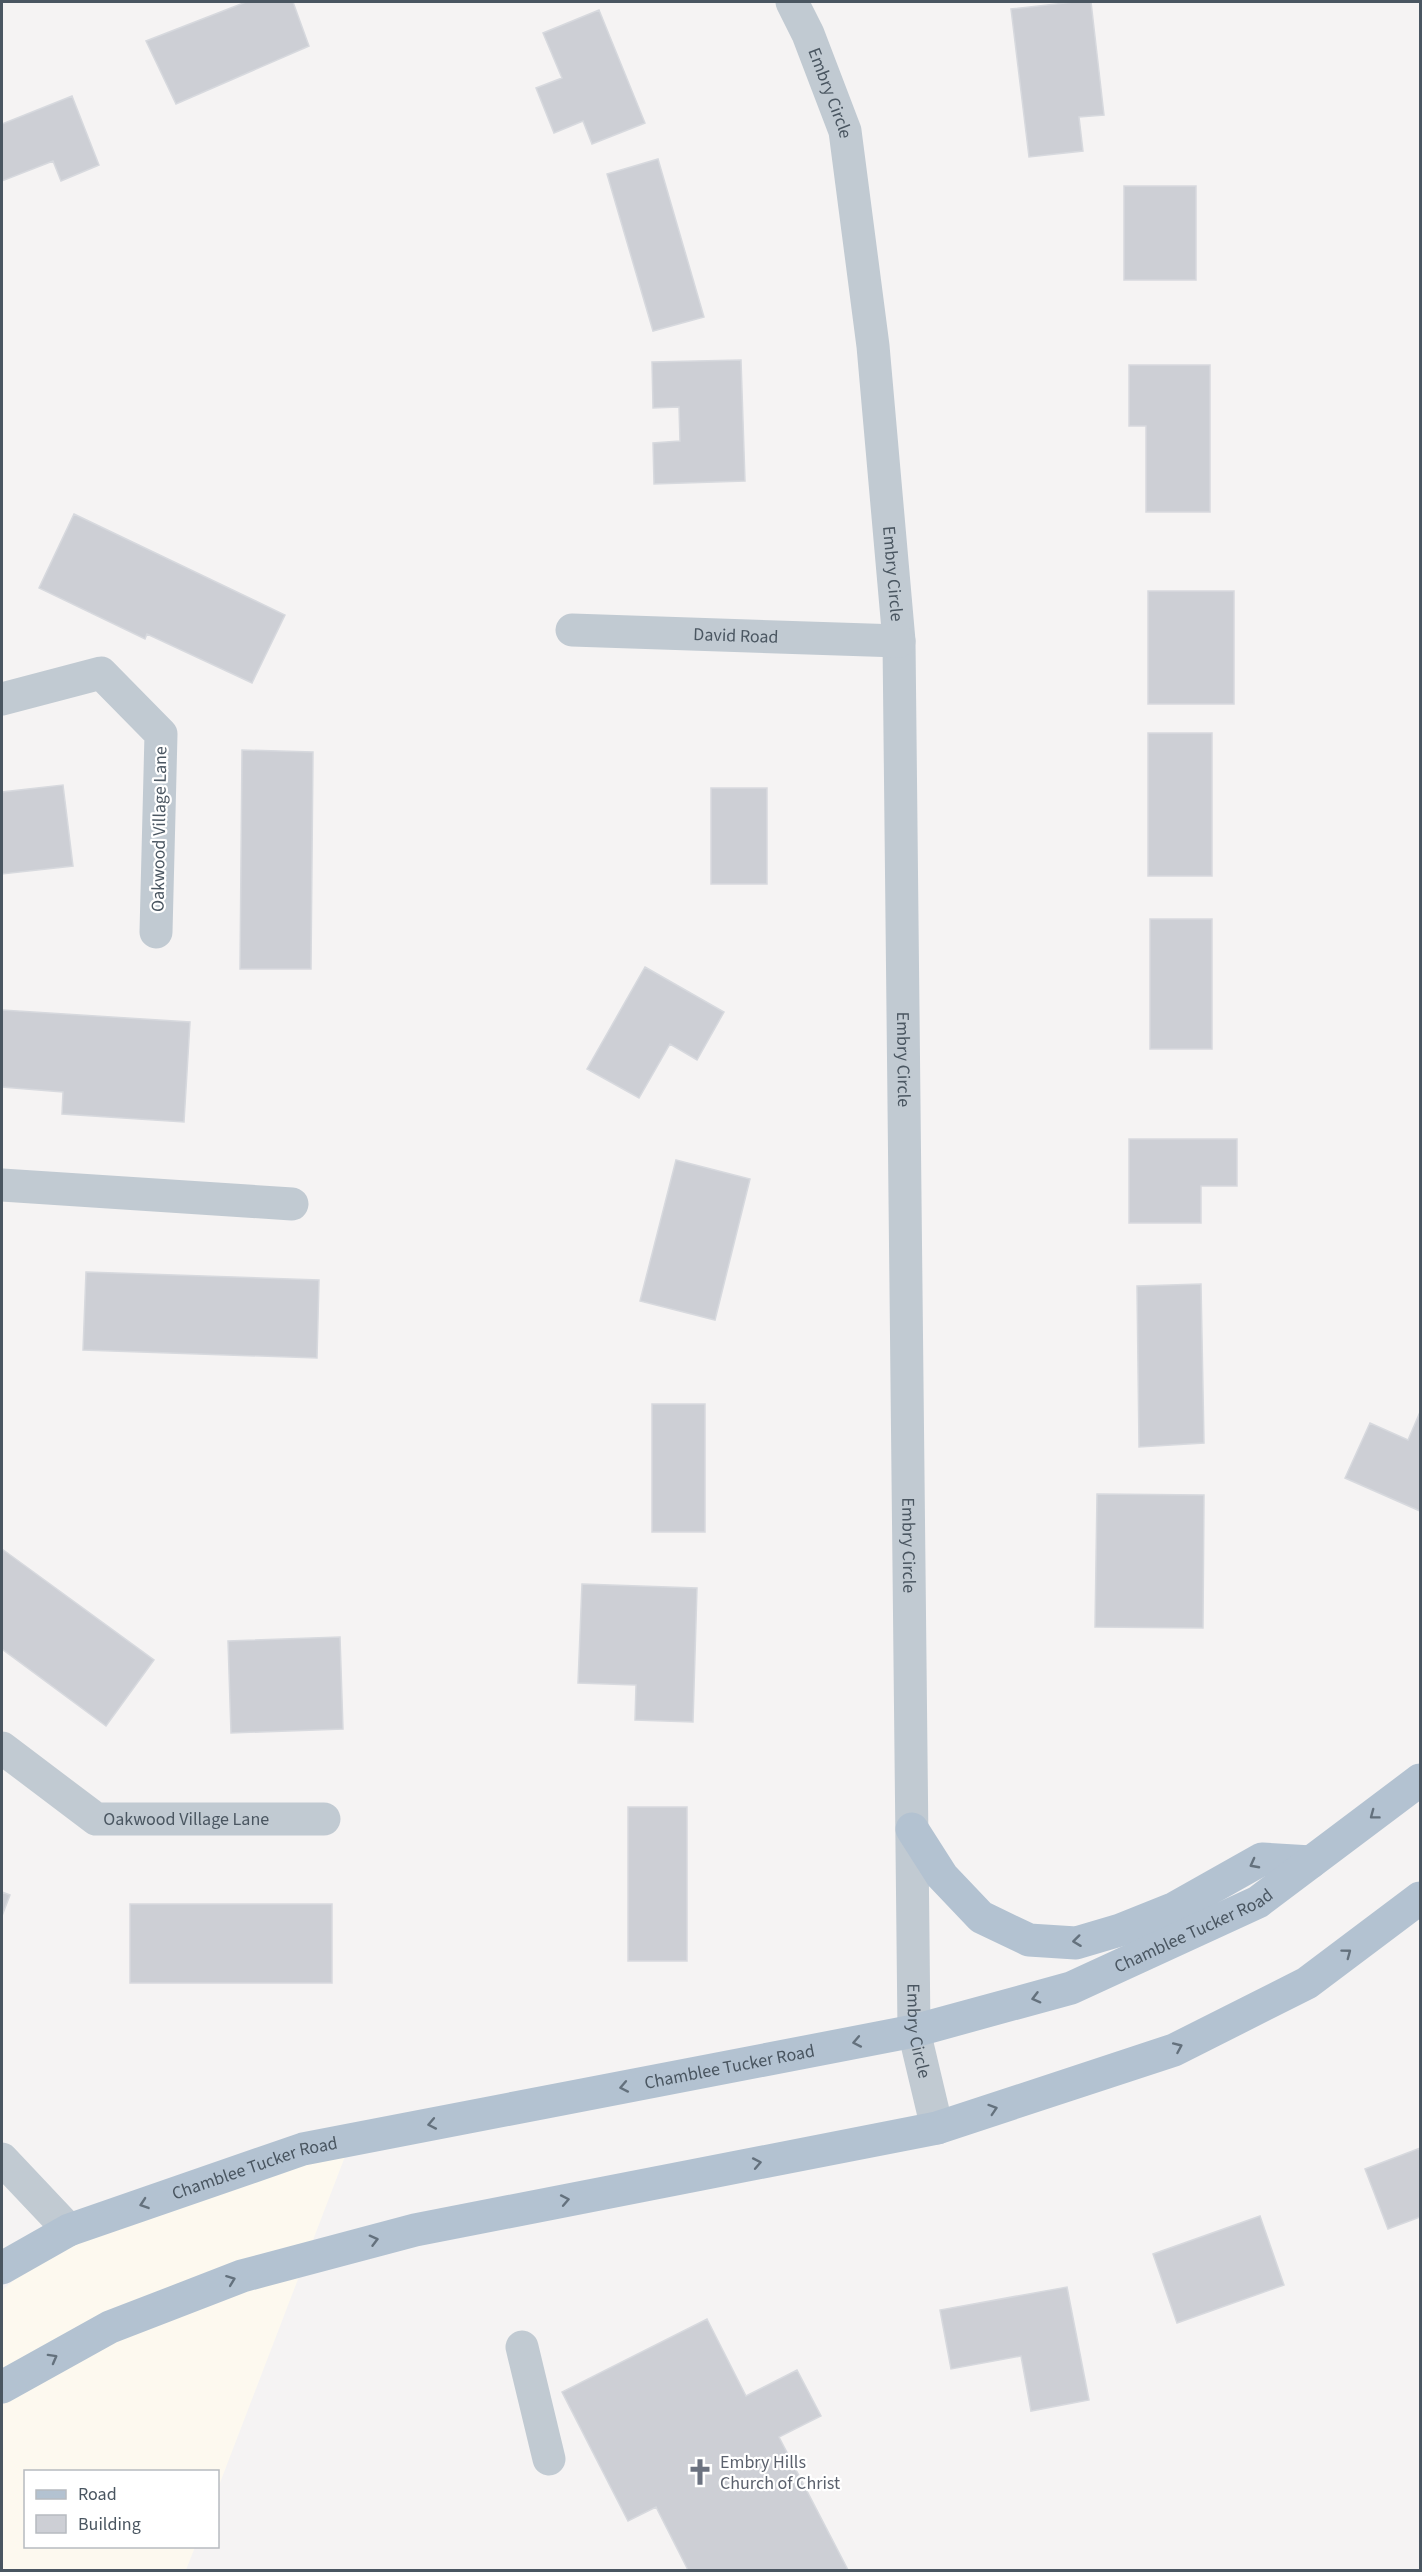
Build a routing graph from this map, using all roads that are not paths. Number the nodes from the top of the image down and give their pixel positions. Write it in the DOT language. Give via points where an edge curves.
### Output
graph roads {
  1 [pos="792,2"];
  2 [pos="572,630"];
  3 [pos="899,641"];
  4 [pos="2,699"];
  5 [pos="156,933"];
  6 [pos="2,1185"];
  7 [pos="292,1204"];
  8 [pos="2,1748"];
  9 [pos="1420,1780"];
  10 [pos="324,1819"];
  11 [pos="912,1829"];
  12 [pos="1311,1862"];
  13 [pos="1420,1898"];
  14 [pos="914,2031"];
  15 [pos="937,2128"];
  16 [pos="2,2159"];
  17 [pos="69,2230"];
  18 [pos="2,2268"];
  19 [pos="522,2347"];
  20 [pos="2,2387"];
  21 [pos="549,2459"];
  1 -- 3 [label="street, Embry Circle" via="845,131 873,346"];
  2 -- 3 [label="street, David Road"];
  3 -- 11 [label="street, Embry Circle"];
  4 -- 5 [label="street, Oakwood Village Lane" via="101,673 161,734"];
  6 -- 7 [label="street"];
  8 -- 10 [label="street, Oakwood Village Lane" via="96,1819"];
  9 -- 12 [label="main road, Chamblee Tucker Road, one-way"];
  12 -- 11 [label="main road, one-way" via="1262,1859 1175,1908 1120,1930 1076,1943 1029,1941 981,1917 942,1876"];
  11 -- 14 [label="street, Embry Circle"];
  12 -- 14 [label="main road, Chamblee Tucker Road, one-way" via="1258,1902 1071,1988"];
  15 -- 13 [label="main road, one-way" via="1174,2050 1307,1983"];
  14 -- 15 [label="street, Embry Circle"];
  14 -- 17 [label="main road, Chamblee Tucker Road, one-way" via="303,2149"];
  20 -- 15 [label="main road, one-way" via="110,2327 253,2273 416,2230"];
  16 -- 17 [label="street"];
  17 -- 18 [label="main road, Chamblee Tucker Road"];
  19 -- 21 [label="street"];
}
